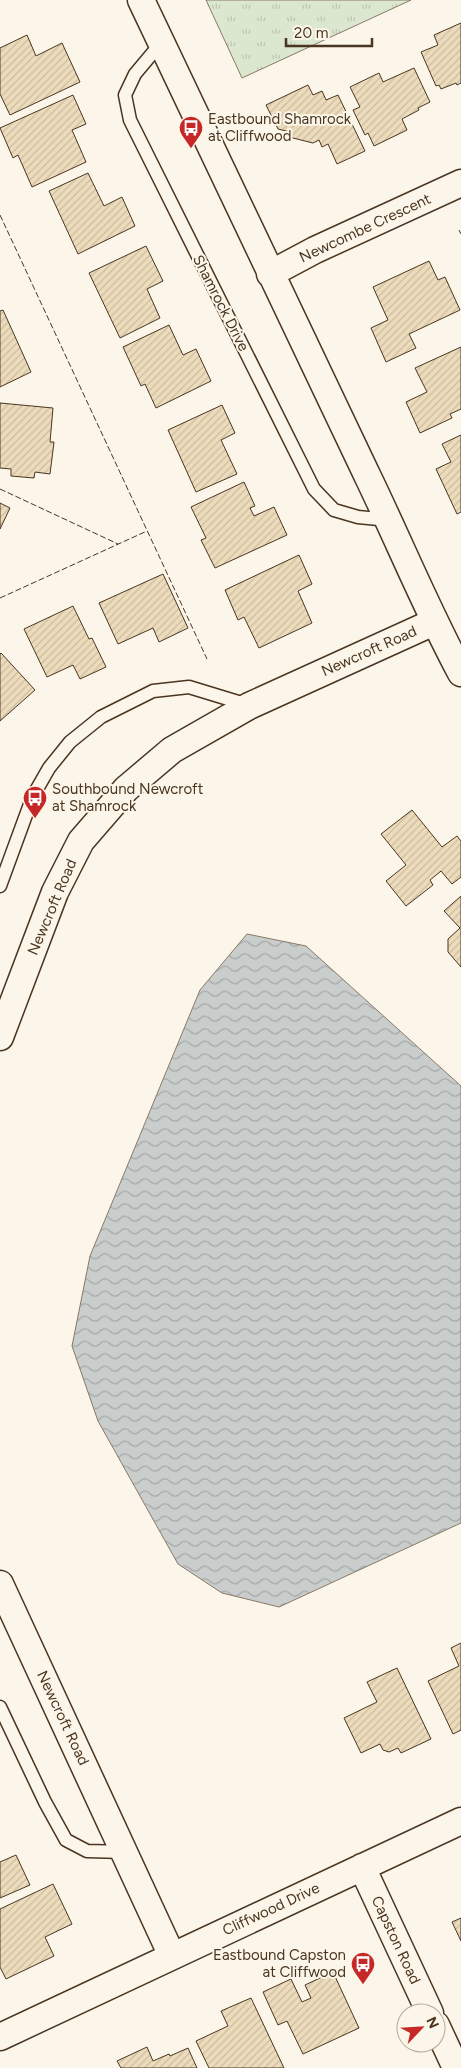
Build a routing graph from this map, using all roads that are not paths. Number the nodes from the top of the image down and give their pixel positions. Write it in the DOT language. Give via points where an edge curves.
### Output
graph roads {
  1 [pos="141,0"];
  2 [pos="161,43"];
  3 [pos="461,183"];
  4 [pos="270,274"];
  5 [pos="389,520"];
  6 [pos="434,622"];
  7 [pos="461,673"];
  8 [pos="249,706"];
  9 [pos="0,886"];
  10 [pos="0,1037"];
  11 [pos="0,1584"];
  12 [pos="0,1707"];
  13 [pos="461,1820"];
  14 [pos="125,1852"];
  15 [pos="362,1867"];
  16 [pos="172,1956"];
  17 [pos="425,2003"];
  18 [pos="0,2037"];
  19 [pos="446,2046"];
  20 [pos="456,2068"];
  1 -- 2 [label="street"];
  2 -- 4 [label="street"];
  2 -- 5 [label="lane, Shamrock Drive" via="135,74 125,94 130,120 314,490 334,510 358,518"];
  3 -- 4 [label="street, Newcombe Crescent" via="314,250"];
  4 -- 5 [label="street"];
  5 -- 6 [label="street"];
  6 -- 7 [label="street"];
  6 -- 8 [label="street, Newcroft Road"];
  8 -- 9 [label="lane" via="189,687 153,691 101,717 70,742 49,768 34,796"];
  8 -- 10 [label="street, Newcroft Road" via="172,750 126,790 81,841 55,892"];
  11 -- 14 [label="street, Newcroft Road"];
  12 -- 14 [label="lane" via="66,1840 87,1851"];
  13 -- 15 [label="street, Cliffwood Drive"];
  14 -- 16 [label="street, Newcroft Road"];
  15 -- 16 [label="street, Cliffwood Drive"];
  15 -- 17 [label="street, Capston Road"];
  16 -- 18 [label="street, Cliffwood Drive"];
  19 -- 20 [label="street"];
}
